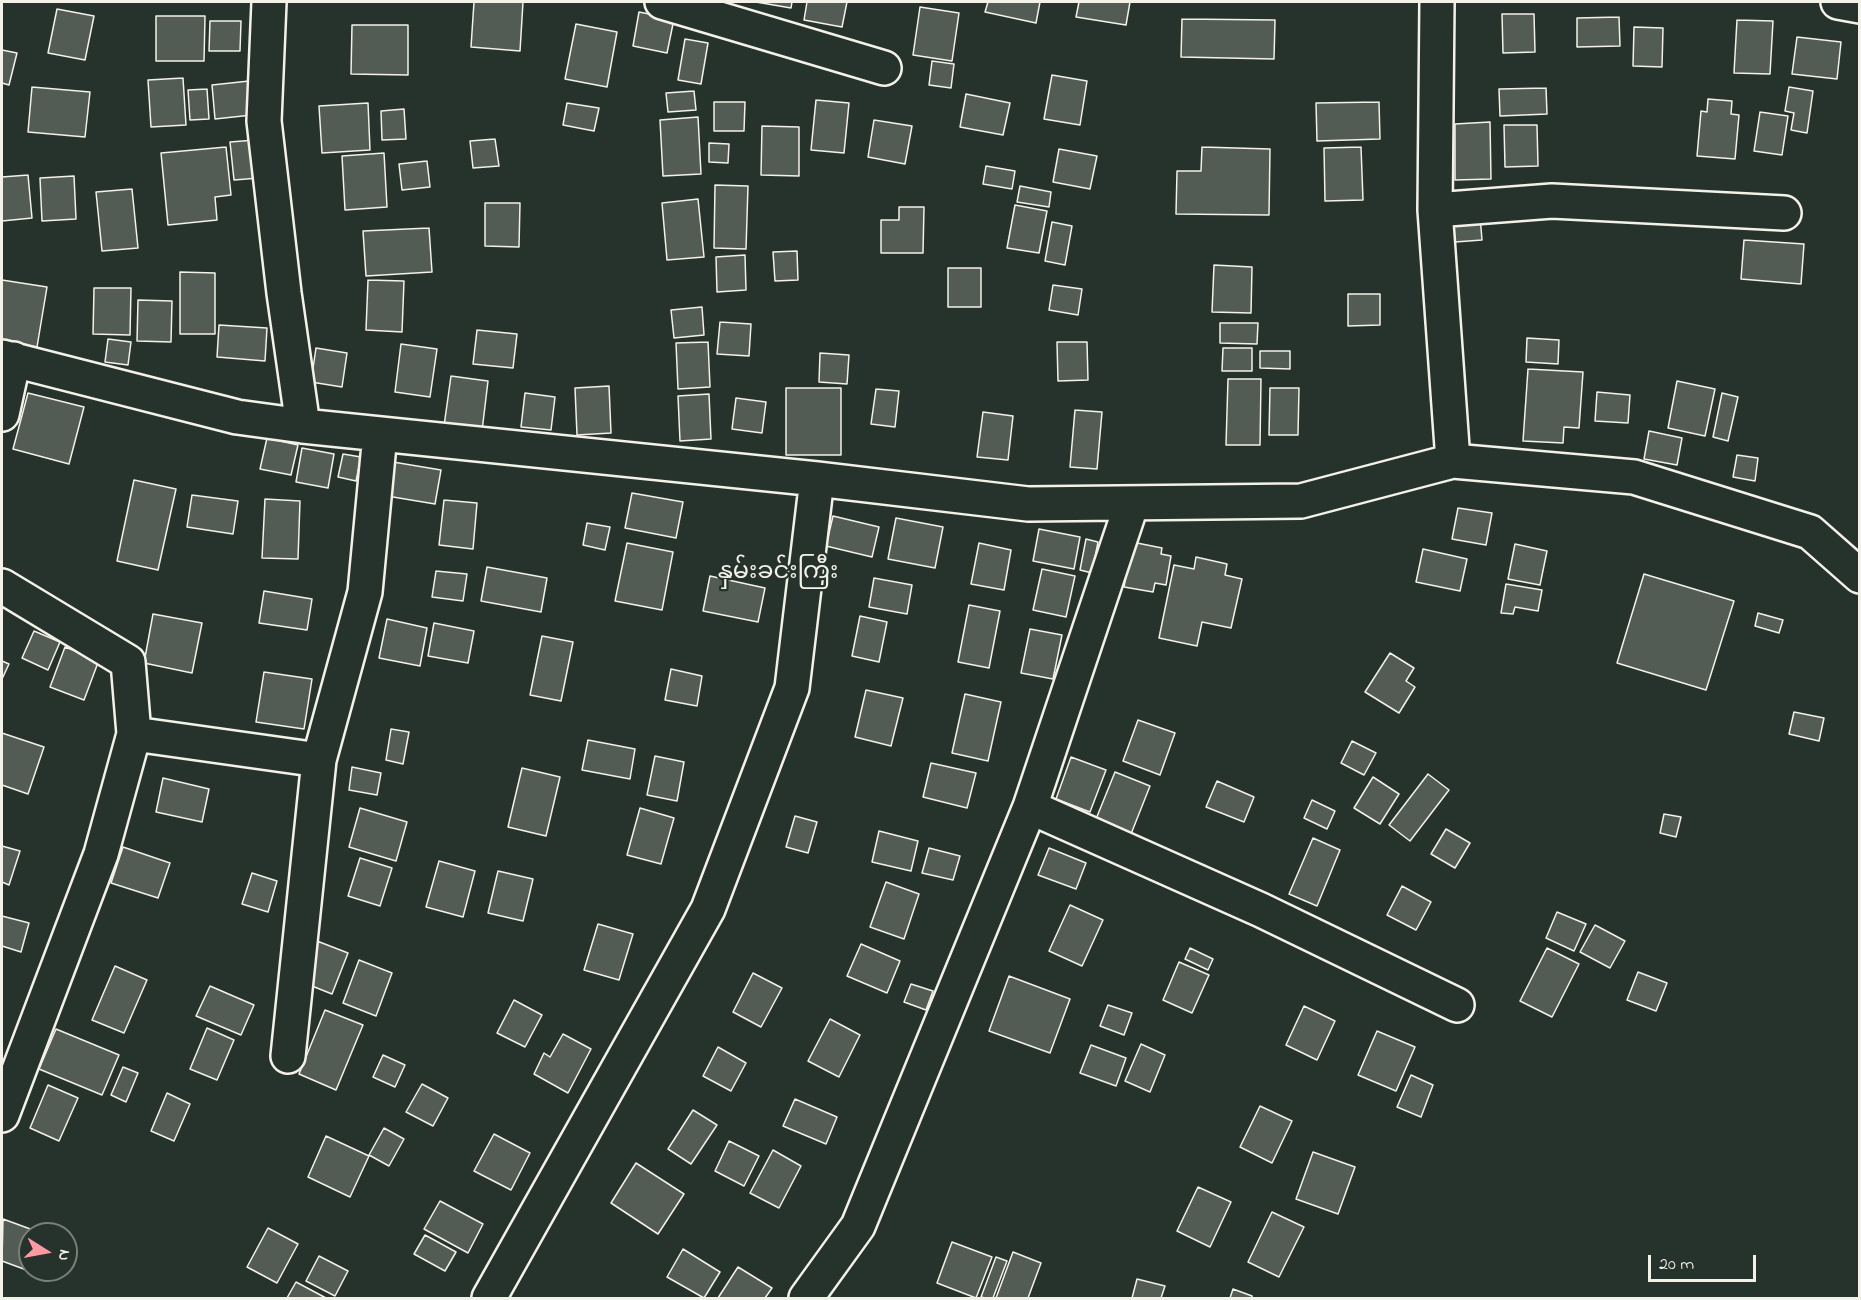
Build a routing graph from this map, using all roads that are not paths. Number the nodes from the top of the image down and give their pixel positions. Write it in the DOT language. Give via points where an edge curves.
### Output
graph roads {
  1 [pos="269,2"];
  2 [pos="662,2"];
  3 [pos="1437,2"];
  4 [pos="1838,2"];
  5 [pos="1860,6"];
  6 [pos="884,68"];
  7 [pos="1435,210"];
  8 [pos="1784,213"];
  9 [pos="8,358"];
  10 [pos="2,414"];
  11 [pos="303,426"];
  12 [pos="380,434"];
  13 [pos="1453,461"];
  14 [pos="818,478"];
  15 [pos="1132,503"];
  16 [pos="1860,576"];
  17 [pos="2,586"];
  18 [pos="134,734"];
  19 [pos="319,760"];
  20 [pos="1030,807"];
  21 [pos="1457,1005"];
  22 [pos="288,1056"];
  23 [pos="2,1115"];
  24 [pos="489,1299"];
  25 [pos="806,1299"];
  1 -- 11 [label="street" via="264,121"];
  2 -- 6 [label="street"];
  3 -- 7 [label="street"];
  4 -- 5 [label="street"];
  7 -- 8 [label="street" via="1552,201"];
  7 -- 13 [label="street"];
  9 -- 10 [label="street"];
  9 -- 11 [label="street" via="237,417"];
  11 -- 12 [label="street"];
  12 -- 14 [label="street"];
  12 -- 19 [label="street" via="364,592"];
  13 -- 15 [label="street" via="1301,501"];
  13 -- 16 [label="street" via="1634,477 1810,532"];
  14 -- 15 [label="street" via="1028,504"];
  14 -- 24 [label="street" via="792,688 708,909"];
  15 -- 20 [label="street"];
  17 -- 18 [label="street" via="128,662"];
  18 -- 19 [label="street"];
  18 -- 23 [label="street" via="101,854"];
  19 -- 22 [label="street"];
  20 -- 21 [label="street" via="1261,910"];
  20 -- 25 [label="street" via="858,1226"];
}
